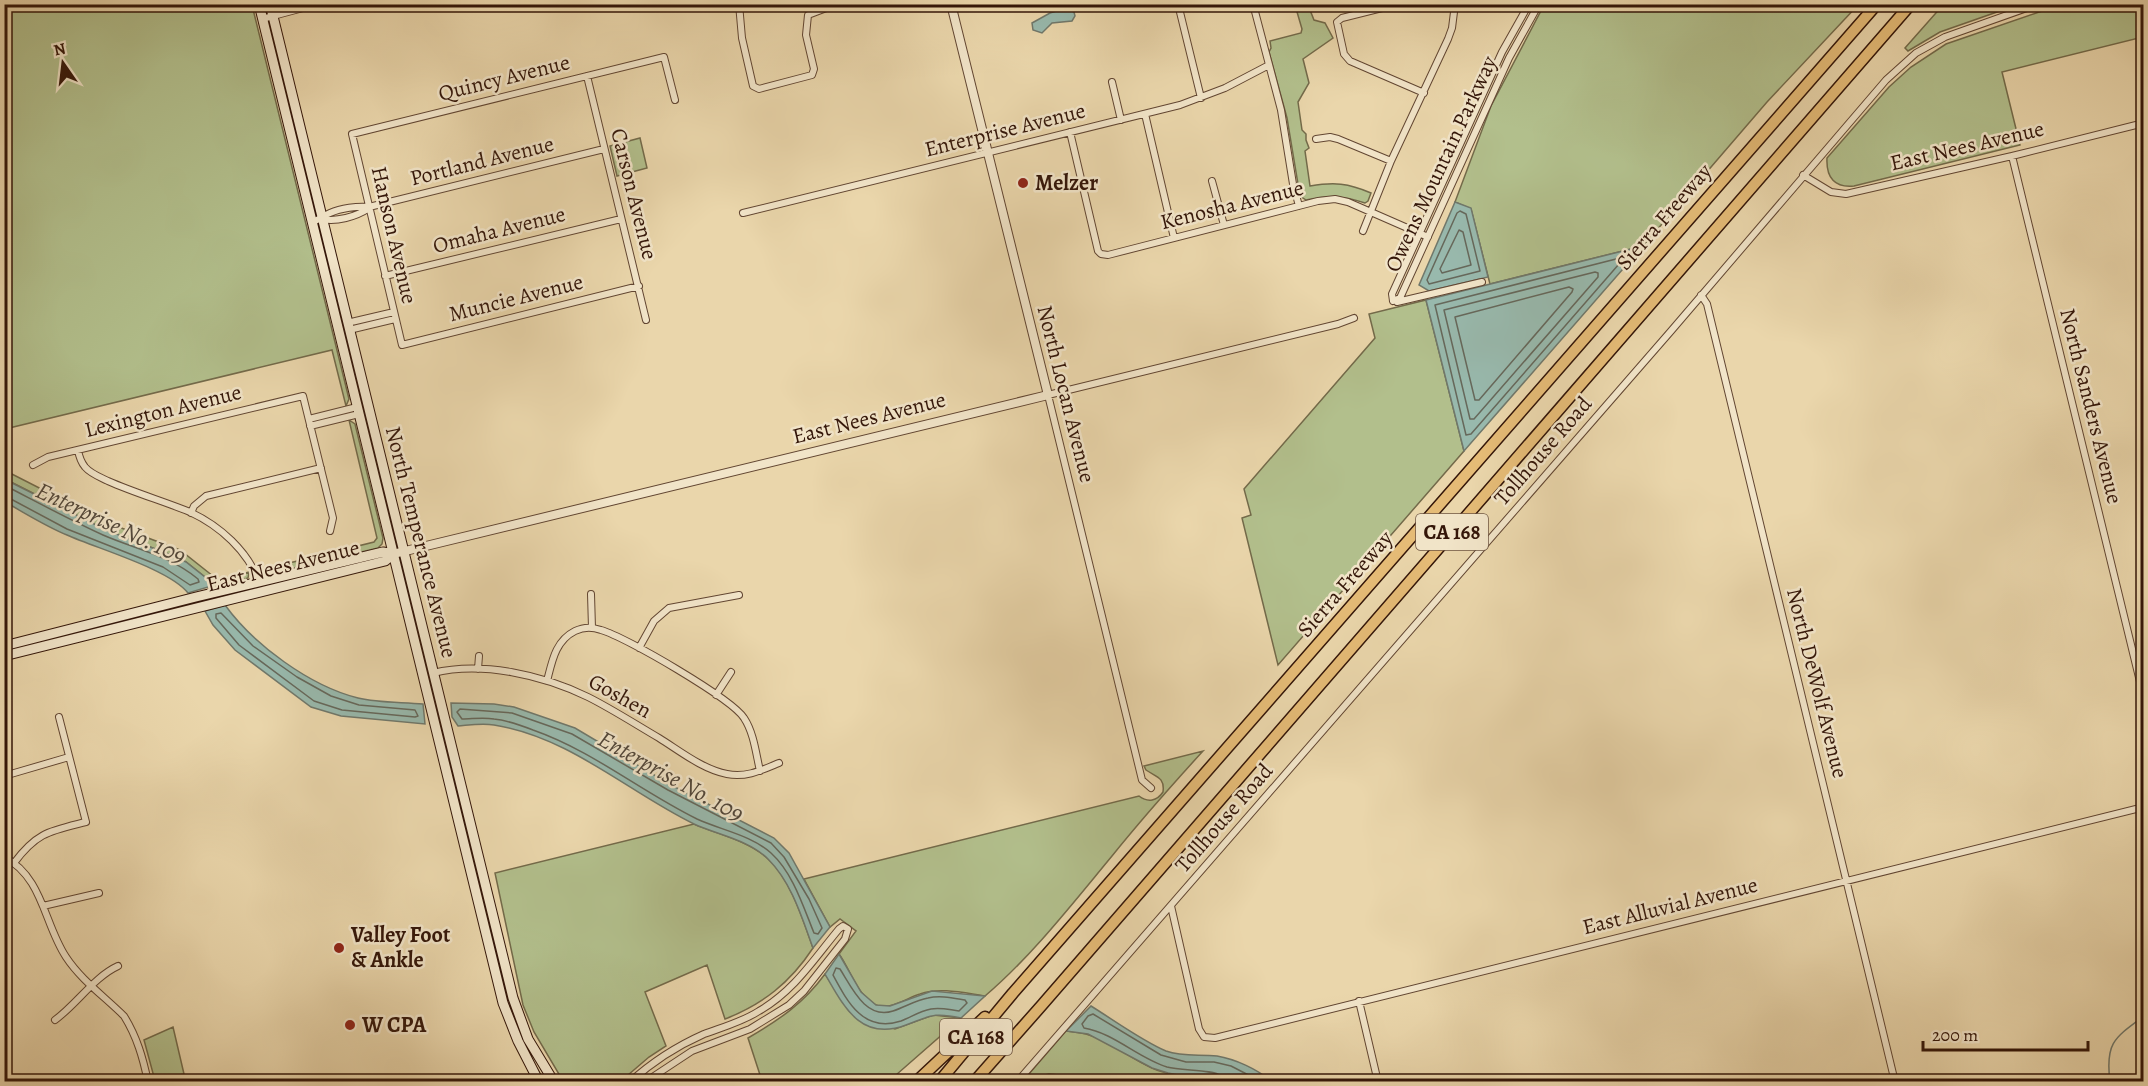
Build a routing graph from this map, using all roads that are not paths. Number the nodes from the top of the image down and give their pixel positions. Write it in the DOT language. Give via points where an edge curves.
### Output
graph roads {
  1 [pos="259,4"];
  2 [pos="270,4"];
  3 [pos="318,4"];
  4 [pos="739,4"];
  5 [pos="837,4"];
  6 [pos="951,4"];
  7 [pos="1178,4"];
  8 [pos="1253,4"];
  9 [pos="1398,4"];
  10 [pos="1455,4"];
  11 [pos="1529,4"];
  12 [pos="1877,4"];
  13 [pos="1911,4"];
  14 [pos="2038,4"];
  15 [pos="1539,5"];
  16 [pos="273,16"];
  17 [pos="262,19"];
  18 [pos="1269,65"];
  19 [pos="587,76"];
  20 [pos="1112,82"];
  21 [pos="1424,93"];
  22 [pos="1201,98"];
  23 [pos="675,100"];
  24 [pos="1145,114"];
  25 [pos="1121,120"];
  26 [pos="2144,123"];
  27 [pos="1070,132"];
  28 [pos="352,134"];
  29 [pos="1316,139"];
  30 [pos="604,149"];
  31 [pos="987,153"];
  32 [pos="2012,156"];
  33 [pos="1391,161"];
  34 [pos="1803,175"];
  35 [pos="1212,181"];
  36 [pos="1299,206"];
  37 [pos="369,207"];
  38 [pos="1371,212"];
  39 [pos="743,213"];
  40 [pos="621,219"];
  41 [pos="317,220"];
  42 [pos="1224,225"];
  43 [pos="1363,231"];
  44 [pos="1420,234"];
  45 [pos="1428,237"];
  46 [pos="1174,238"];
  47 [pos="386,276"];
  48 [pos="1482,282"];
  49 [pos="639,286"];
  50 [pos="1701,295"];
  51 [pos="1393,301"];
  52 [pos="394,315"];
  53 [pos="1354,318"];
  54 [pos="646,320"];
  55 [pos="348,327"];
  56 [pos="402,345"];
  57 [pos="1048,395"];
  58 [pos="358,411"];
  59 [pos="310,422"];
  60 [pos="78,450"];
  61 [pos="33,465"];
  62 [pos="321,468"];
  63 [pos="191,513"];
  64 [pos="330,531"];
  65 [pos="398,553"];
  66 [pos="259,582"];
  67 [pos="591,594"];
  68 [pos="739,595"];
  69 [pos="592,628"];
  70 [pos="4,646"];
  71 [pos="639,648"];
  72 [pos="4,656"];
  73 [pos="479,656"];
  74 [pos="478,669"];
  75 [pos="731,672"];
  76 [pos="433,673"];
  77 [pos="547,681"];
  78 [pos="716,696"];
  79 [pos="2144,698"];
  80 [pos="59,717"];
  81 [pos="69,757"];
  82 [pos="779,763"];
  83 [pos="760,771"];
  84 [pos="4,776"];
  85 [pos="1151,788"];
  86 [pos="2144,807"];
  87 [pos="4,857"];
  88 [pos="14,863"];
  89 [pos="1846,880"];
  90 [pos="99,893"];
  91 [pos="43,906"];
  92 [pos="1171,906"];
  93 [pos="490,950"];
  94 [pos="118,966"];
  95 [pos="92,986"];
  96 [pos="1013,993"];
  97 [pos="1359,1001"];
  98 [pos="518,1013"];
  99 [pos="55,1020"];
  100 [pos="994,1059"];
  101 [pos="148,1082"];
  102 [pos="539,1082"];
  103 [pos="554,1082"];
  104 [pos="630,1082"];
  105 [pos="645,1082"];
  106 [pos="916,1082"];
  107 [pos="939,1082"];
  108 [pos="974,1082"];
  109 [pos="980,1082"];
  110 [pos="1017,1082"];
  111 [pos="1041,1082"];
  112 [pos="1068,1082"];
  113 [pos="1378,1082"];
  114 [pos="1895,1082"];
  1 -- 17 [label="main road, North Temperance Avenue"];
  2 -- 16 [label="main road, North Temperance Avenue"];
  3 -- 16 [label="street"];
  4 -- 5 [label="street" via="742,38 754,88 759,89 814,72 806,35 808,15"];
  6 -- 31 [label="street, North Locan Avenue"];
  7 -- 22 [label="street"];
  8 -- 18 [label="street"];
  9 -- 21 [label="street" via="1337,22 1347,58"];
  10 -- 21 [label="street" via="1452,28"];
  11 -- 44 [label="street, Owens Mountain Parkway" via="1502,52"];
  12 -- 96 [label="highway, Sierra Freeway / CA 168"];
  13 -- 100 [label="highway, Sierra Freeway / CA 168"];
  14 -- 34 [label="street, Tollhouse Road" via="1946,37 1916,53 1886,80"];
  15 -- 45 [label="street, Owens Mountain Parkway" via="1509,58"];
  16 -- 17 [label="street"];
  16 -- 41 [label="main road, North Temperance Avenue"];
  17 -- 41 [label="main road, North Temperance Avenue"];
  18 -- 22 [label="street, Enterprise Avenue"];
  18 -- 36 [label="street"];
  19 -- 23 [label="street, Quincy Avenue" via="664,57"];
  19 -- 28 [label="street, Quincy Avenue"];
  19 -- 30 [label="street, Carson Avenue"];
  20 -- 25 [label="street"];
  21 -- 33 [label="street"];
  22 -- 24 [label="street, Enterprise Avenue"];
  24 -- 25 [label="street, Enterprise Avenue"];
  24 -- 46 [label="street"];
  25 -- 27 [label="street, Enterprise Avenue"];
  26 -- 32 [label="street, East Nees Avenue"];
  27 -- 31 [label="street, Enterprise Avenue"];
  27 -- 46 [label="street, Kenosha Avenue" via="1101,254"];
  28 -- 37 [label="street, Hanson Avenue"];
  29 -- 33 [label="street" via="1338,139"];
  30 -- 37 [label="street, Portland Avenue"];
  30 -- 40 [label="street, Carson Avenue"];
  31 -- 39 [label="street, Enterprise Avenue"];
  31 -- 57 [label="street, North Locan Avenue"];
  32 -- 34 [label="street, East Nees Avenue" via="1846,194 1831,192"];
  32 -- 79 [label="street, North Sanders Avenue"];
  33 -- 38 [label="street"];
  34 -- 50 [label="street, Tollhouse Road"];
  35 -- 42 [label="street"];
  36 -- 38 [label="street, Kenosha Avenue" via="1335,199"];
  36 -- 42 [label="street, Kenosha Avenue"];
  37 -- 41 [label="street, Portland Avenue" via="330,213"];
  37 -- 47 [label="street, Hanson Avenue"];
  38 -- 43 [label="street"];
  38 -- 44 [label="street, Kenosha Avenue"];
  40 -- 47 [label="street, Omaha Avenue"];
  40 -- 49 [label="street, Carson Avenue"];
  41 -- 55 [label="main road, North Temperance Avenue"];
  41 -- 58 [label="main road, North Temperance Avenue"];
  42 -- 46 [label="street, Kenosha Avenue"];
  44 -- 45 [label="street, Kenosha Avenue"];
  44 -- 51 [label="street, Owens Mountain Parkway" via="1392,294"];
  45 -- 51 [label="street, Owens Mountain Parkway" via="1400,298"];
  47 -- 52 [label="street, Hanson Avenue"];
  48 -- 51 [label="street"];
  49 -- 54 [label="street, Carson Avenue"];
  49 -- 56 [label="street, Muncie Avenue"];
  50 -- 89 [label="street, North DeWolf Avenue" via="1710,315"];
  50 -- 92 [label="street, Tollhouse Road"];
  52 -- 55 [label="street"];
  52 -- 56 [label="street, Hanson Avenue"];
  53 -- 57 [label="street, East Nees Avenue"];
  55 -- 65 [label="main road, North Temperance Avenue"];
  57 -- 65 [label="street, East Nees Avenue"];
  57 -- 85 [label="street, North Locan Avenue" via="1142,780"];
  58 -- 59 [label="street"];
  58 -- 65 [label="main road, North Temperance Avenue"];
  59 -- 60 [label="street, Lexington Avenue" via="303,396"];
  59 -- 62 [label="street"];
  60 -- 61 [label="street, Lexington Avenue"];
  60 -- 63 [label="street" via="82,464 92,473"];
  62 -- 63 [label="street" via="206,496"];
  62 -- 64 [label="street" via="333,518"];
  63 -- 66 [label="street" via="242,551"];
  65 -- 66 [label="main road, East Nees Avenue" via="383,552"];
  65 -- 72 [label="main road, East Nees Avenue" via="385,561"];
  65 -- 76 [label="main road, North Temperance Avenue"];
  65 -- 93 [label="main road, North Temperance Avenue"];
  66 -- 70 [label="main road, East Nees Avenue"];
  67 -- 69 [label="street"];
  68 -- 71 [label="street" via="669,608 654,621"];
  69 -- 71 [label="street"];
  69 -- 77 [label="street" via="574,632 561,642"];
  71 -- 78 [label="street"];
  73 -- 74 [label="street"];
  74 -- 76 [label="street, Goshen"];
  74 -- 77 [label="street, Goshen"];
  75 -- 78 [label="street"];
  76 -- 98 [label="main road, North Temperance Avenue"];
  77 -- 83 [label="street, Goshen" via="587,696 708,768 740,776"];
  78 -- 83 [label="street" via="744,718"];
  80 -- 81 [label="street"];
  81 -- 84 [label="street"];
  81 -- 88 [label="street" via="86,822 38,837"];
  82 -- 83 [label="street, Goshen"];
  86 -- 89 [label="street, East Alluvial Avenue"];
  87 -- 88 [label="street"];
  88 -- 91 [label="street" via="29,878"];
  89 -- 97 [label="street, East Alluvial Avenue"];
  89 -- 114 [label="street, North DeWolf Avenue"];
  90 -- 91 [label="street"];
  91 -- 95 [label="street" via="65,957"];
  92 -- 97 [label="street, East Alluvial Avenue" via="1204,1037 1215,1038"];
  92 -- 110 [label="street, Tollhouse Road"];
  93 -- 98 [label="main road" via="496,954 508,995"];
  93 -- 102 [label="main road, North Temperance Avenue" via="512,1027"];
  94 -- 95 [label="street" via="106,971"];
  95 -- 99 [label="street"];
  95 -- 101 [label="street" via="130,1026"];
  96 -- 106 [label="highway"];
  96 -- 107 [label="highway, Sierra Freeway / CA 168"];
  97 -- 113 [label="street"];
  98 -- 103 [label="main road, North Temperance Avenue" via="528,1039"];
  100 -- 108 [label="highway, Sierra Freeway / CA 168"];
  100 -- 109 [label="highway"];
  104 -- 105 [label="street" via="677,1048 741,1021 775,1001 799,980 839,929 847,927 845,939 789,1005 761,1023 692,1051"];
  111 -- 112 [label="street"];
}
